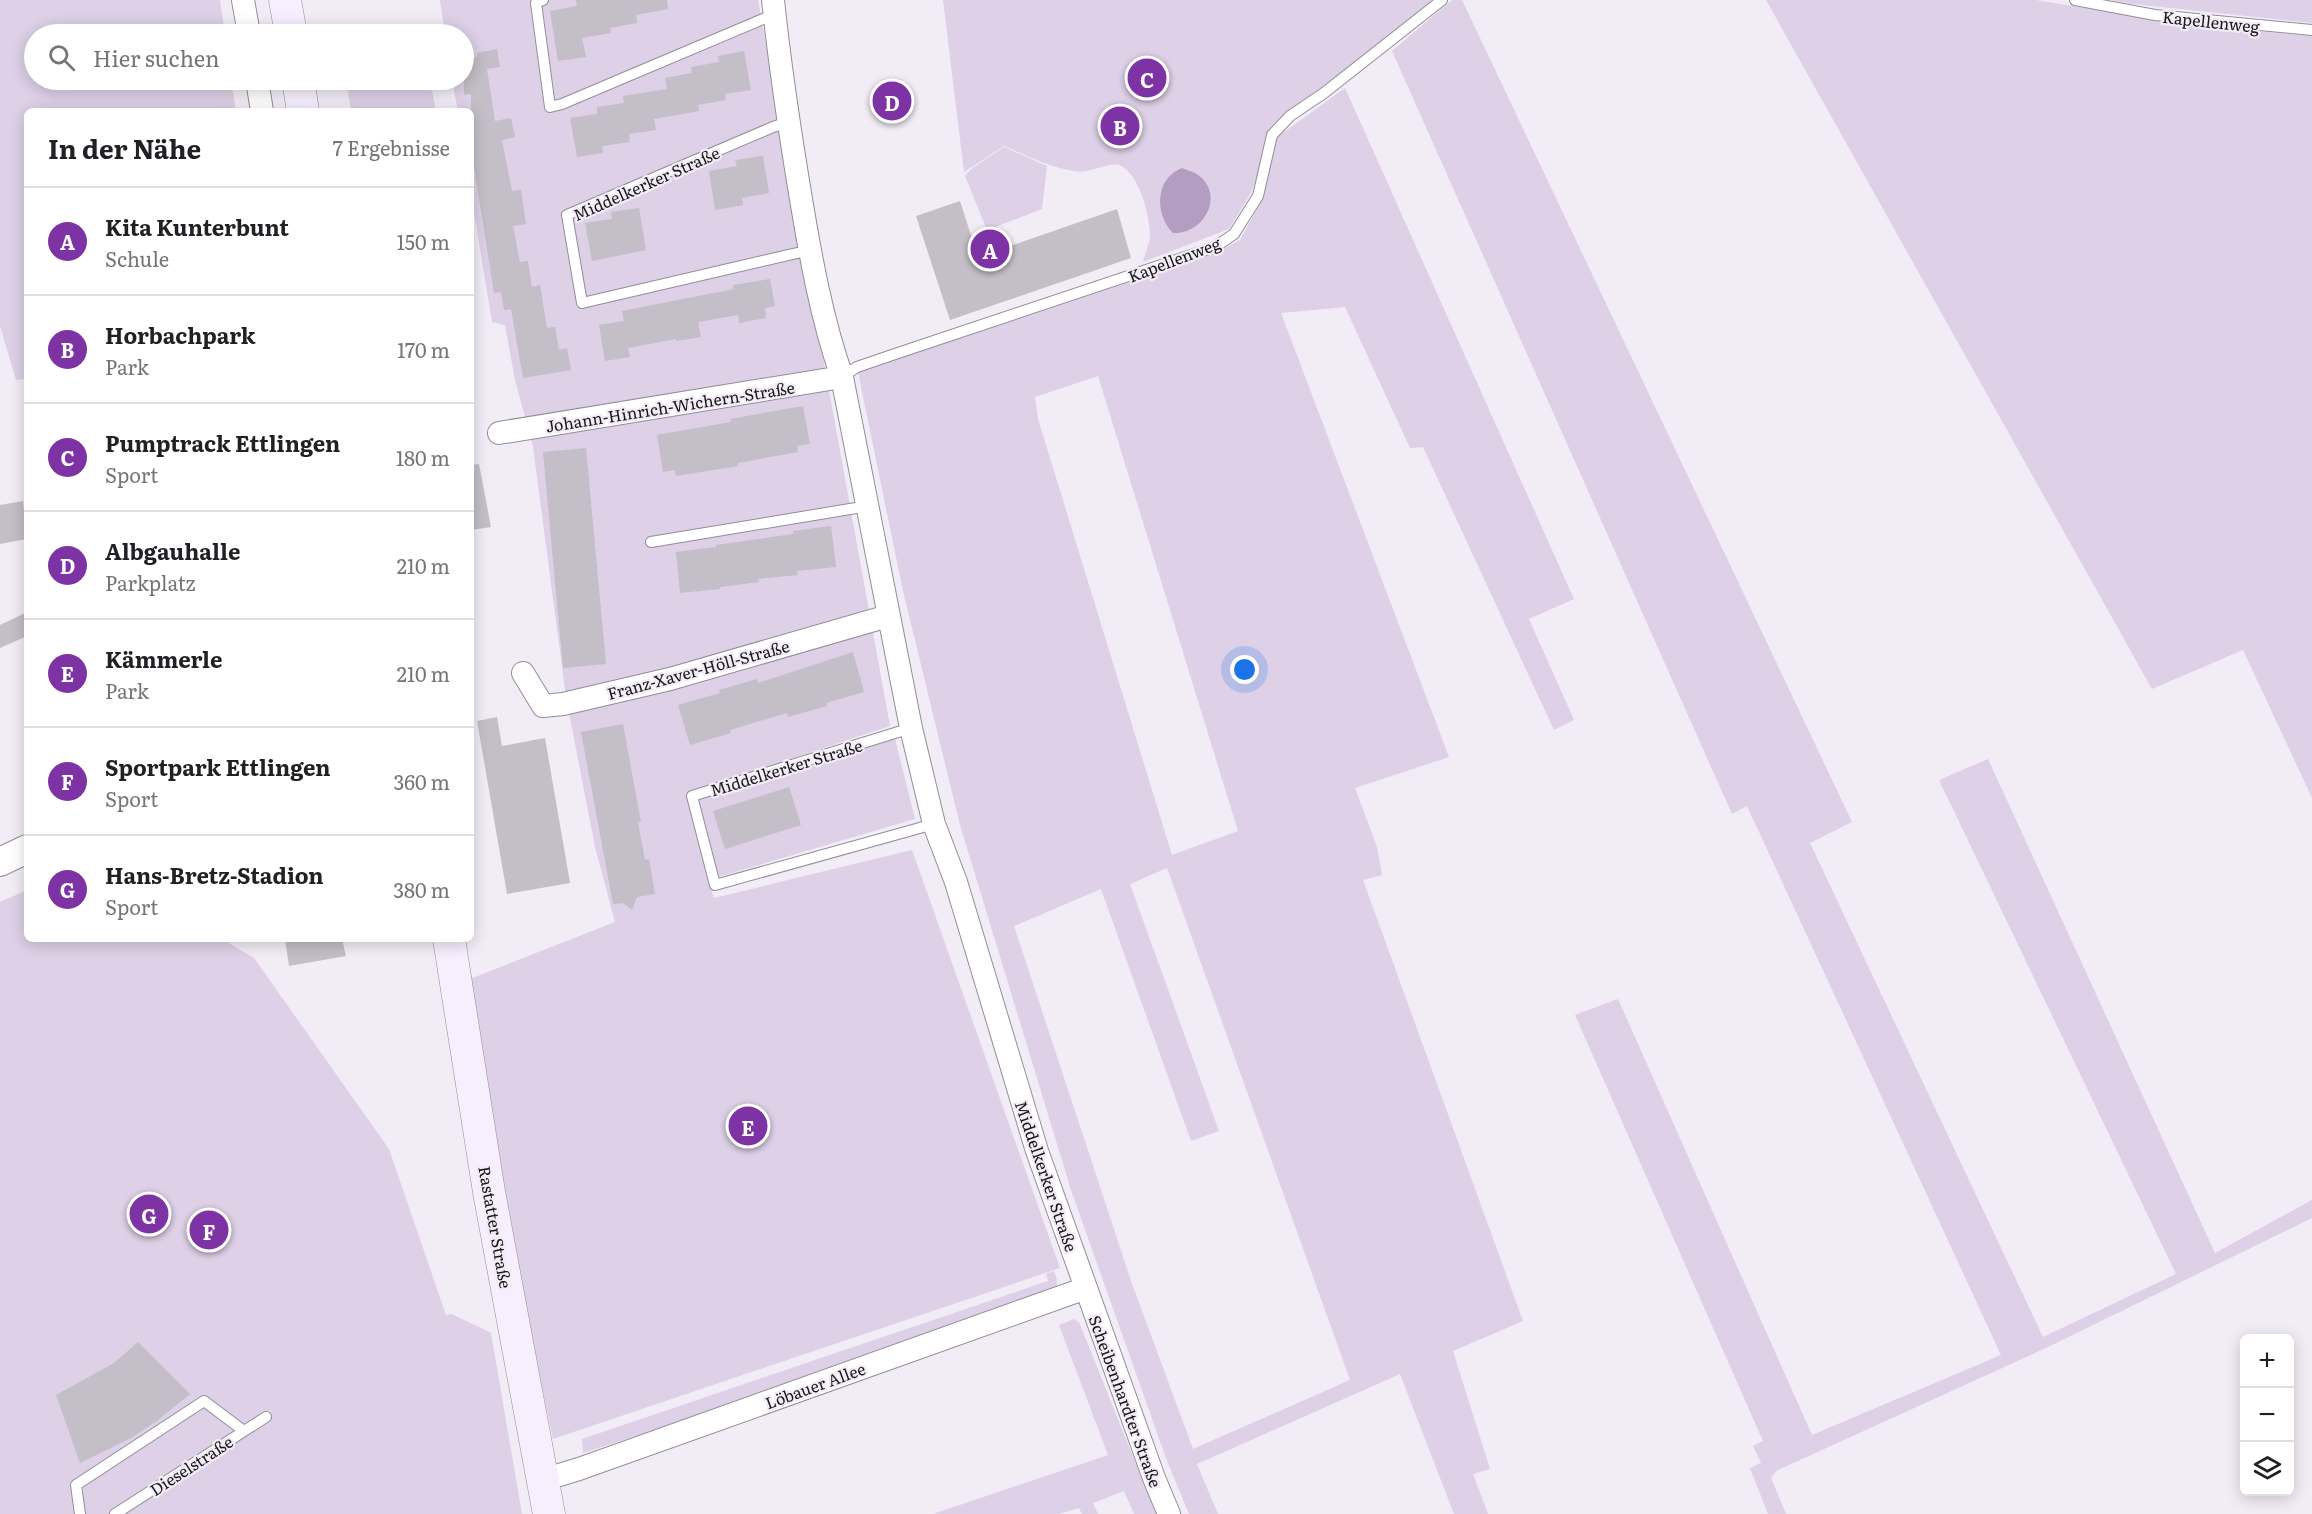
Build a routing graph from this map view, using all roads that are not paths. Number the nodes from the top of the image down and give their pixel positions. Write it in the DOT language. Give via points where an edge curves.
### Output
graph roads {
  1 [pos="243,0"];
  2 [pos="285,0"];
  3 [pos="543,0"];
  4 [pos="1442,0"];
  5 [pos="2074,0"];
  6 [pos="774,9"];
  7 [pos="247,24"];
  8 [pos="289,24"];
  9 [pos="2312,30"];
  10 [pos="259,90"];
  11 [pos="300,90"];
  12 [pos="262,108"];
  13 [pos="303,108"];
  14 [pos="788,122"];
  15 [pos="810,250"];
  16 [pos="842,377"];
  17 [pos="499,433"];
  18 [pos="868,506"];
  19 [pos="651,542"];
  20 [pos="888,616"];
  21 [pos="523,673"];
  22 [pos="910,728"];
  23 [pos="934,824"];
  24 [pos="24,850"];
  25 [pos="0,862"];
  26 [pos="449,942"];
  27 [pos="1086,1288"];
  28 [pos="266,1417"];
  29 [pos="244,1431"];
  30 [pos="543,1480"];
  31 [pos="80,1514"];
  32 [pos="116,1514"];
  33 [pos="549,1514"];
  34 [pos="1168,1514"];
  1 -- 7 [label="street"];
  2 -- 8 [label="main road"];
  3 -- 6 [label="lane, Middelkerker Straße" via="536,3 550,107 763,19"];
  4 -- 16 [label="lane, Kapellenweg" via="1290,116 1272,135 1258,196 1234,234 1215,247 888,356"];
  5 -- 9 [label="lane, Kapellenweg" via="2155,15"];
  6 -- 14 [label="street, Middelkerker Straße"];
  10 -- 12 [label="street"];
  11 -- 13 [label="main road"];
  14 -- 15 [label="street, Middelkerker Straße"];
  14 -- 15 [label="lane, Middelkerker Straße" via="567,214 582,303"];
  15 -- 16 [label="street, Middelkerker Straße"];
  16 -- 17 [label="street, Johann-Hinrich-Wichern-Straße"];
  16 -- 18 [label="street, Middelkerker Straße"];
  18 -- 19 [label="lane"];
  18 -- 20 [label="street, Middelkerker Straße"];
  20 -- 21 [label="street, Franz-Xaver-Höll-Straße" via="670,679 563,704 543,706"];
  20 -- 22 [label="street, Middelkerker Straße"];
  22 -- 23 [label="street, Middelkerker Straße"];
  22 -- 23 [label="lane, Middelkerker Straße" via="692,796 715,885"];
  23 -- 27 [label="street, Middelkerker Straße" via="956,882 1037,1151"];
  24 -- 25 [label="street"];
  26 -- 30 [label="main road, Rastatter Straße" via="489,1192"];
  27 -- 30 [label="street, Löbauer Allee"];
  27 -- 34 [label="street, Scheibenhardter Straße"];
  28 -- 29 [label="lane, Dieselstraße"];
  29 -- 31 [label="lane" via="204,1401 76,1485"];
  29 -- 32 [label="lane, Dieselstraße"];
  30 -- 33 [label="main road, Rastatter Straße"];
}
